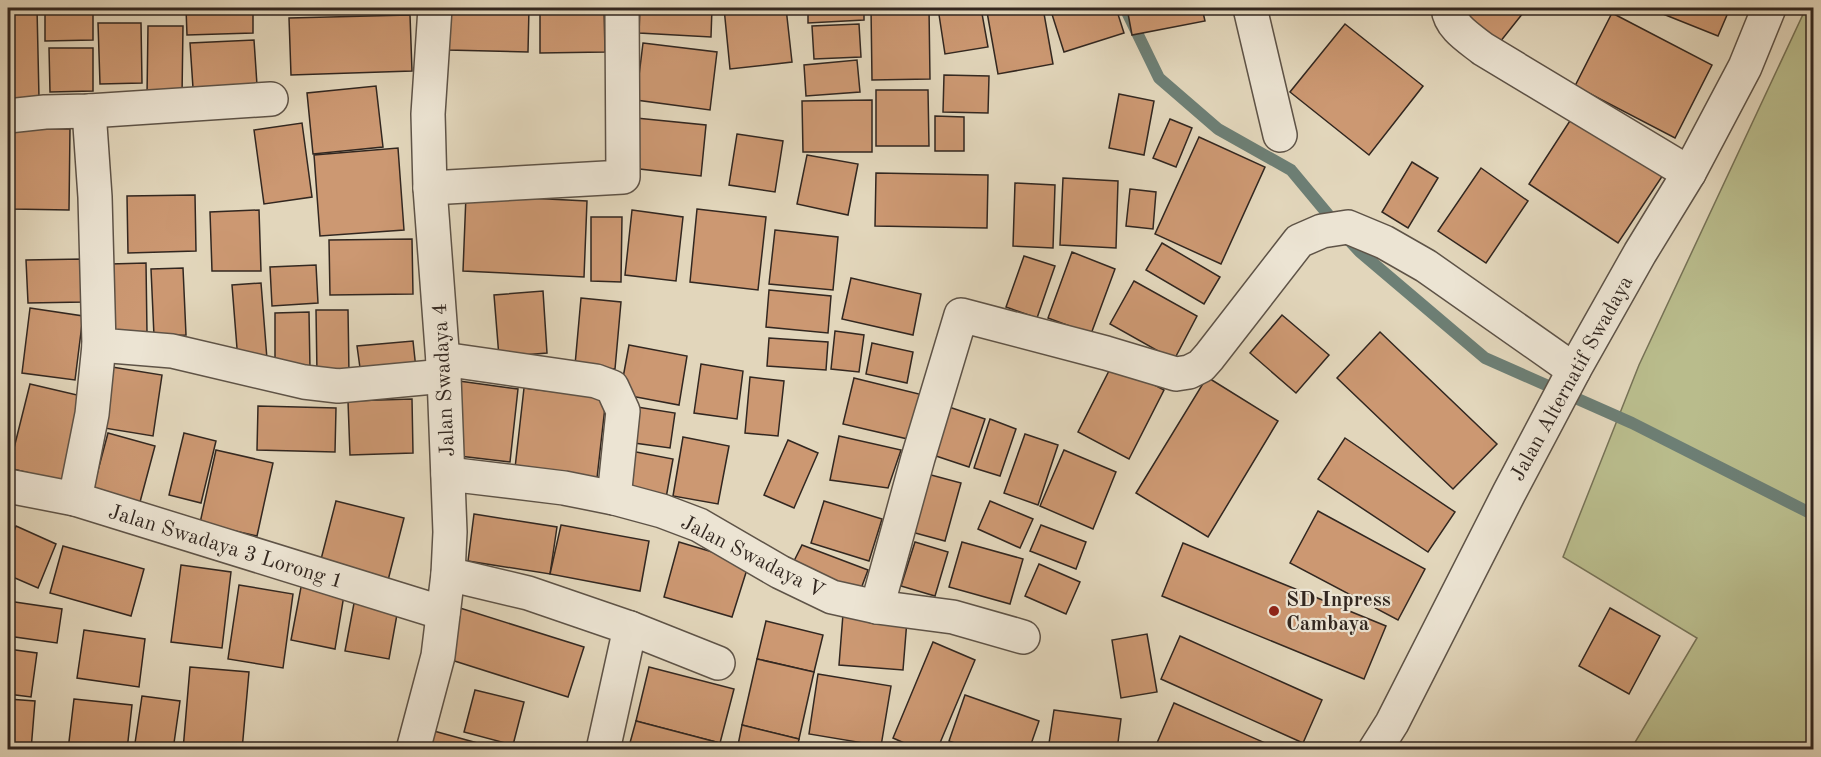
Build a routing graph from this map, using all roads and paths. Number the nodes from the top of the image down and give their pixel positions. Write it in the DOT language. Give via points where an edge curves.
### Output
graph roads {
  1 [pos="435,8"];
  2 [pos="622,8"];
  3 [pos="1250,8"];
  4 [pos="1448,8"];
  5 [pos="1769,8"];
  6 [pos="271,99"];
  7 [pos="89,111"];
  8 [pos="8,116"];
  9 [pos="1280,135"];
  10 [pos="1689,173"];
  11 [pos="430,188"];
  12 [pos="99,345"];
  13 [pos="444,368"];
  14 [pos="1574,370"];
  15 [pos="448,474"];
  16 [pos="8,486"];
  17 [pos="614,498"];
  18 [pos="75,499"];
  19 [pos="448,574"];
  20 [pos="877,607"];
  21 [pos="443,614"];
  22 [pos="630,628"];
  23 [pos="1023,637"];
  24 [pos="718,663"];
  25 [pos="413,750"];
  26 [pos="603,750"];
  27 [pos="1375,750"];
  1 -- 11 [label="street, Jalan Swadaya 4" via="428,114"];
  2 -- 11 [label="street" via="623,177"];
  3 -- 9 [label="street"];
  4 -- 10 [label="street" via="1449,17 1461,32 1483,49"];
  5 -- 10 [label="street, Jalan Alternatif Swadaya" via="1745,67"];
  6 -- 7 [label="street"];
  7 -- 8 [label="street"];
  7 -- 12 [label="street"];
  10 -- 14 [label="street, Jalan Alternatif Swadaya"];
  11 -- 13 [label="street, Jalan Swadaya 4"];
  12 -- 13 [label="street" via="172,351 240,369 338,386"];
  12 -- 18 [label="street" via="92,414"];
  13 -- 15 [label="street, Jalan Swadaya 4"];
  13 -- 17 [label="street" via="596,381 612,387 623,411"];
  14 -- 20 [label="street" via="1426,267 1384,242 1348,227 1322,231 1299,241 1209,357 1190,372 1176,374 961,315"];
  14 -- 27 [label="street, Jalan Alternatif Swadaya"];
  15 -- 17 [label="street, Jalan Swadaya V"];
  15 -- 19 [label="street, Jalan Swadaya 4"];
  16 -- 18 [label="street, Jalan Swadaya 3 Lorong 1"];
  17 -- 20 [label="street, Jalan Swadaya V" via="699,525 832,597"];
  18 -- 21 [label="street, Jalan Swadaya 3 Lorong 1"];
  19 -- 21 [label="street, Jalan Swadaya 4"];
  19 -- 22 [label="street" via="528,593"];
  20 -- 23 [label="street, Jalan Swadaya V" via="953,617"];
  21 -- 25 [label="street, Jalan Swadaya 4" via="438,656"];
  22 -- 24 [label="street"];
  22 -- 26 [label="street"];
}
